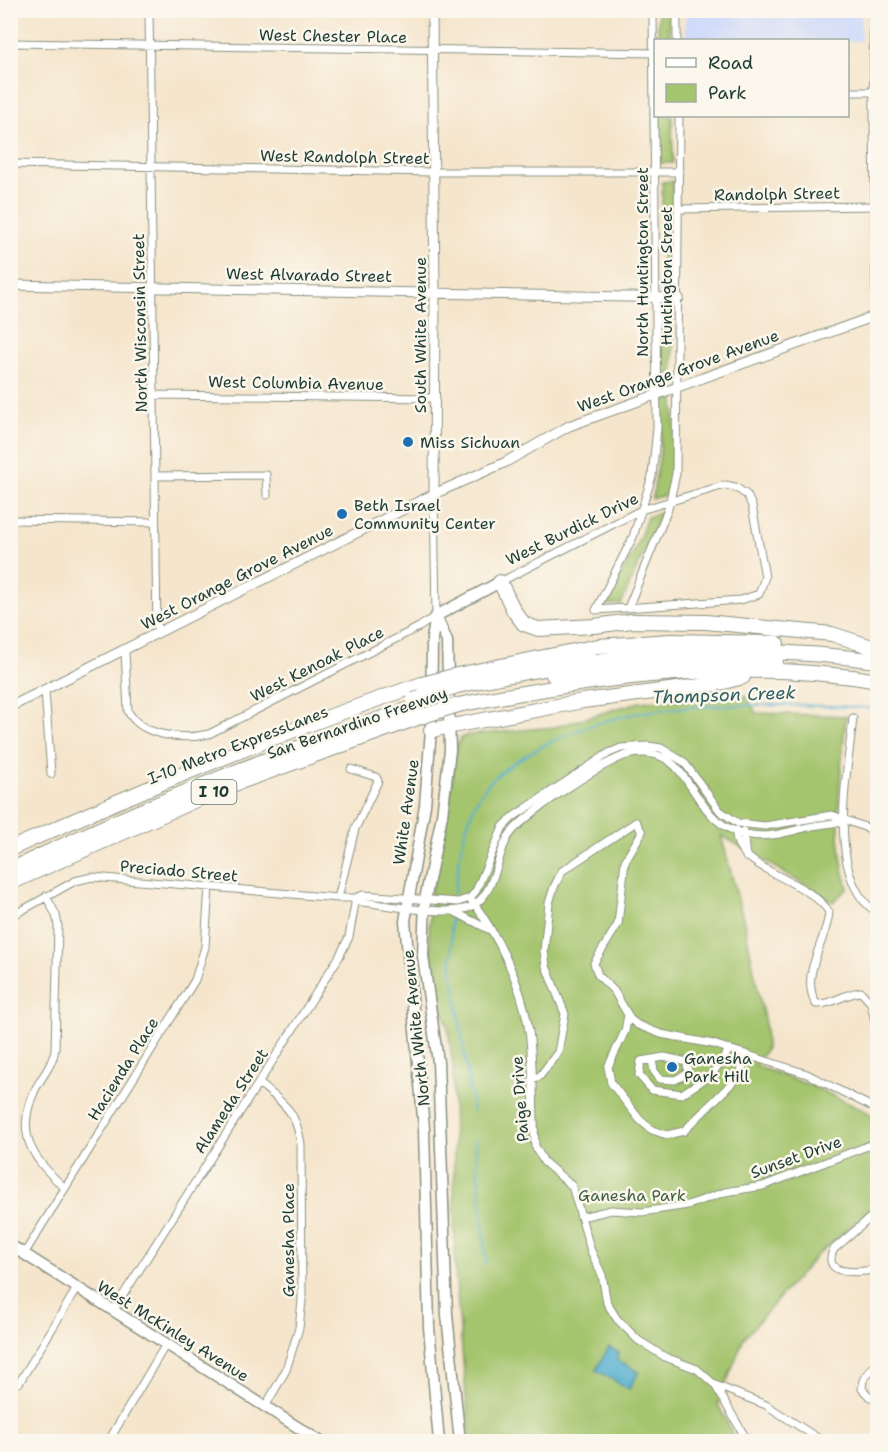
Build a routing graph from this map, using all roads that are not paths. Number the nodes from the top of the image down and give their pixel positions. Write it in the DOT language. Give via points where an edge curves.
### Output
graph roads {
  1 [pos="149,10"];
  2 [pos="432,10"];
  3 [pos="653,10"];
  4 [pos="677,10"];
  5 [pos="874,10"];
  6 [pos="677,39"];
  7 [pos="10,43"];
  8 [pos="149,47"];
  9 [pos="432,51"];
  10 [pos="654,53"];
  11 [pos="849,92"];
  12 [pos="876,92"];
  13 [pos="655,117"];
  14 [pos="678,117"];
  15 [pos="10,164"];
  16 [pos="152,168"];
  17 [pos="433,172"];
  18 [pos="655,172"];
  19 [pos="679,172"];
  20 [pos="875,206"];
  21 [pos="679,209"];
  22 [pos="10,285"];
  23 [pos="153,288"];
  24 [pos="435,292"];
  25 [pos="656,298"];
  26 [pos="679,298"];
  27 [pos="877,315"];
  28 [pos="878,320"];
  29 [pos="679,387"];
  30 [pos="155,395"];
  31 [pos="657,395"];
  32 [pos="436,398"];
  33 [pos="155,476"];
  34 [pos="267,495"];
  35 [pos="434,495"];
  36 [pos="671,500"];
  37 [pos="641,510"];
  38 [pos="10,520"];
  39 [pos="155,522"];
  40 [pos="500,582"];
  41 [pos="628,608"];
  42 [pos="596,610"];
  43 [pos="436,616"];
  44 [pos="157,634"];
  45 [pos="878,650"];
  46 [pos="126,651"];
  47 [pos="878,661"];
  48 [pos="878,669"];
  49 [pos="759,672"];
  50 [pos="878,681"];
  51 [pos="45,690"];
  52 [pos="457,690"];
  53 [pos="10,707"];
  54 [pos="420,707"];
  55 [pos="852,718"];
  56 [pos="449,727"];
  57 [pos="431,730"];
  58 [pos="351,769"];
  59 [pos="51,774"];
  60 [pos="720,811"];
  61 [pos="713,818"];
  62 [pos="844,820"];
  63 [pos="740,823"];
  64 [pos="878,832"];
  65 [pos="739,833"];
  66 [pos="10,849"];
  67 [pos="10,860"];
  68 [pos="10,870"];
  69 [pos="10,883"];
  70 [pos="208,886"];
  71 [pos="46,897"];
  72 [pos="338,898"];
  73 [pos="356,898"];
  74 [pos="470,898"];
  75 [pos="408,903"];
  76 [pos="424,904"];
  77 [pos="475,904"];
  78 [pos="453,911"];
  79 [pos="878,913"];
  80 [pos="10,917"];
  81 [pos="492,931"];
  82 [pos="628,1015"];
  83 [pos="878,1035"];
  84 [pos="730,1049"];
  85 [pos="746,1054"];
  86 [pos="652,1060"];
  87 [pos="531,1079"];
  88 [pos="259,1083"];
  89 [pos="878,1110"];
  90 [pos="878,1142"];
  91 [pos="64,1187"];
  92 [pos="878,1211"];
  93 [pos="581,1217"];
  94 [pos="10,1245"];
  95 [pos="24,1254"];
  96 [pos="878,1269"];
  97 [pos="77,1288"];
  98 [pos="113,1311"];
  99 [pos="166,1344"];
  100 [pos="878,1361"];
  101 [pos="19,1383"];
  102 [pos="715,1385"];
  103 [pos="878,1398"];
  104 [pos="265,1407"];
  105 [pos="109,1441"];
  106 [pos="321,1442"];
  107 [pos="439,1442"];
  108 [pos="460,1442"];
  109 [pos="748,1442"];
  110 [pos="824,1442"];
  1 -- 8 [label="street, North Wisconsin Street"];
  2 -- 9 [label="street, South White Avenue"];
  3 -- 10 [label="street, North Huntington Street"];
  4 -- 6 [label="street"];
  5 -- 12 [label="street"];
  7 -- 8 [label="street, West Chester Place"];
  8 -- 9 [label="street, West Chester Place"];
  8 -- 16 [label="street, North Wisconsin Street"];
  9 -- 10 [label="street, West Chester Place"];
  9 -- 17 [label="street, South White Avenue"];
  11 -- 12 [label="street"];
  12 -- 20 [label="street"];
  13 -- 18 [label="street, North Huntington Street"];
  14 -- 19 [label="street, Huntington Street"];
  15 -- 16 [label="street, West Randolph Street"];
  16 -- 17 [label="street, West Randolph Street"];
  16 -- 23 [label="street, North Wisconsin Street"];
  17 -- 18 [label="street, West Randolph Street"];
  17 -- 24 [label="street, South White Avenue"];
  18 -- 19 [label="street, West Randolph Street"];
  18 -- 25 [label="street, North Huntington Street"];
  19 -- 21 [label="street, Huntington Street"];
  20 -- 21 [label="street, Randolph Street"];
  20 -- 27 [label="street"];
  21 -- 26 [label="street, Huntington Street"];
  22 -- 23 [label="street, West Alvarado Street"];
  23 -- 24 [label="street, West Alvarado Street"];
  23 -- 30 [label="street, North Wisconsin Street"];
  24 -- 25 [label="street, West Alvarado Street"];
  24 -- 32 [label="street, South White Avenue"];
  25 -- 26 [label="street, West Alvarado Street"];
  25 -- 31 [label="street, North Huntington Street"];
  26 -- 29 [label="street, Huntington Street"];
  27 -- 28 [label="street"];
  27 -- 29 [label="street, West Orange Grove Avenue"];
  29 -- 31 [label="street, West Orange Grove Avenue"];
  29 -- 36 [label="street, Huntington Street" via="676,474"];
  30 -- 32 [label="street, West Columbia Avenue"];
  30 -- 33 [label="street, North Wisconsin Street"];
  31 -- 35 [label="street, West Orange Grove Avenue" via="569,426 504,463"];
  31 -- 37 [label="street, North Huntington Street" via="652,476"];
  32 -- 35 [label="street, South White Avenue"];
  33 -- 34 [label="street" via="266,475"];
  33 -- 39 [label="street, North Wisconsin Street"];
  35 -- 43 [label="street, South White Avenue"];
  35 -- 44 [label="street, West Orange Grove Avenue"];
  36 -- 37 [label="street, West Burdick Drive"];
  36 -- 41 [label="street, Huntington Street"];
  36 -- 41 [label="street, West Burdick Drive" via="725,485 747,495 765,577 759,594 741,600"];
  37 -- 40 [label="street, West Burdick Drive"];
  37 -- 42 [label="street, North Huntington Street" via="633,537"];
  38 -- 39 [label="street"];
  39 -- 44 [label="street, North Wisconsin Street"];
  40 -- 43 [label="main road, West Burdick Drive"];
  40 -- 45 [label="highway" via="524,624 538,629 686,621 832,634"];
  41 -- 42 [label="street, West Burdick Drive"];
  43 -- 46 [label="street, West Kenoak Place" via="198,737 166,734 132,719 128,711"];
  43 -- 56 [label="main road, North White Avenue" via="447,641"];
  43 -- 57 [label="main road, South White Avenue"];
  44 -- 46 [label="street, West Orange Grove Avenue"];
  45 -- 52 [label="highway, San Bernardino Freeway / I 10" via="751,641 598,646"];
  46 -- 51 [label="street, West Orange Grove Avenue"];
  47 -- 52 [label="highway" via="758,651 680,652 581,661"];
  48 -- 52 [label="highway" via="771,660 679,662"];
  49 -- 50 [label="highway, San Bernardino Freeway / I 10"];
  49 -- 52 [label="highway, San Bernardino Freeway / I 10" via="668,674 536,690"];
  49 -- 56 [label="highway" via="716,684 583,702"];
  51 -- 53 [label="street, West Orange Grove Avenue"];
  51 -- 59 [label="street"];
  52 -- 54 [label="highway, San Bernardino Freeway / I 10, bridge"];
  52 -- 66 [label="highway, San Bernardino Freeway / I 10, bridge" via="423,684 318,719 207,762"];
  54 -- 67 [label="highway, I-10 Metro ExpressLanes" via="339,723 229,764"];
  54 -- 68 [label="highway, I-10 Metro ExpressLanes" via="332,734 208,782"];
  54 -- 69 [label="highway, San Bernardino Freeway / I 10" via="218,790"];
  55 -- 62 [label="street"];
  56 -- 57 [label="highway"];
  56 -- 76 [label="main road, North White Avenue" via="450,750 441,815"];
  57 -- 75 [label="main road, White Avenue" via="425,805"];
  58 -- 72 [label="street" via="378,781 355,829"];
  60 -- 61 [label="street"];
  60 -- 63 [label="street"];
  60 -- 74 [label="street" via="684,762 673,754 648,746 621,748 507,822"];
  61 -- 65 [label="street"];
  61 -- 77 [label="street" via="698,801 681,770 668,760 637,754 619,758 519,823 502,849 492,883"];
  62 -- 63 [label="street" via="832,815 765,826"];
  62 -- 64 [label="street"];
  62 -- 65 [label="street" via="770,836"];
  62 -- 79 [label="street" via="848,875 857,894"];
  63 -- 65 [label="street"];
  65 -- 83 [label="street" via="746,857 812,893 829,912 816,953 811,995 816,1004 827,1005 852,992 867,995"];
  70 -- 71 [label="street, Preciado Street" via="92,877 75,881"];
  70 -- 72 [label="street, Preciado Street"];
  70 -- 91 [label="street, Hacienda Place" via="205,947 195,980"];
  71 -- 80 [label="street, Preciado Street"];
  71 -- 91 [label="street" via="58,926 55,1049 54,1059 29,1106 27,1130 37,1161"];
  72 -- 73 [label="street, Preciado Street"];
  73 -- 75 [label="street, Preciado Street" via="363,895"];
  73 -- 88 [label="street, Alameda Street" via="349,937 339,957"];
  74 -- 76 [label="street"];
  74 -- 77 [label="street, Paige Drive"];
  75 -- 76 [label="street, Preciado Street"];
  75 -- 107 [label="main road, North White Avenue" via="405,921 424,1128 429,1328"];
  76 -- 78 [label="street"];
  76 -- 108 [label="main road, North White Avenue" via="423,956 438,1062 447,1315"];
  77 -- 78 [label="street"];
  77 -- 81 [label="street, Paige Drive"];
  78 -- 81 [label="street"];
  81 -- 87 [label="street, Paige Drive" via="520,997 529,1031"];
  82 -- 84 [label="street" via="638,1025 661,1034"];
  82 -- 85 [label="street" via="608,1067 618,1094 628,1101 640,1120 667,1135 684,1131 740,1075"];
  82 -- 87 [label="street" via="614,991 598,975 594,963 618,924 625,861 642,832 636,822 562,871 554,887 544,951 565,1014 558,1052 540,1076"];
  84 -- 85 [label="street"];
  84 -- 86 [label="street" via="712,1074 682,1094 652,1090 639,1075 641,1061"];
  85 -- 89 [label="street" via="807,1074"];
  86 -- 86 [label="street" via="664,1057 687,1062 688,1073 675,1080 660,1079"];
  87 -- 93 [label="street, Paige Drive" via="535,1146 544,1162 572,1186"];
  88 -- 98 [label="street, Alameda Street"];
  88 -- 104 [label="street, Ganesha Place" via="290,1108 298,1123 301,1144 299,1328 286,1370"];
  90 -- 93 [label="street, Sunset Drive" via="763,1186 642,1212 611,1210"];
  91 -- 95 [label="street, Hacienda Place"];
  92 -- 96 [label="street" via="831,1255 838,1269 848,1273"];
  93 -- 102 [label="street, Paige Drive" via="602,1275 607,1303 617,1319 638,1340 665,1357 697,1369"];
  94 -- 95 [label="main road, West McKinley Avenue"];
  95 -- 97 [label="main road, West McKinley Avenue"];
  97 -- 98 [label="main road, West McKinley Avenue"];
  97 -- 101 [label="street"];
  98 -- 99 [label="main road, West McKinley Avenue"];
  99 -- 104 [label="main road, West McKinley Avenue"];
  99 -- 105 [label="street"];
  100 -- 103 [label="street" via="863,1380 862,1389 870,1397"];
  102 -- 109 [label="street, Paige Drive"];
  102 -- 110 [label="street" via="766,1405"];
  104 -- 106 [label="main road, West McKinley Avenue"];
}
